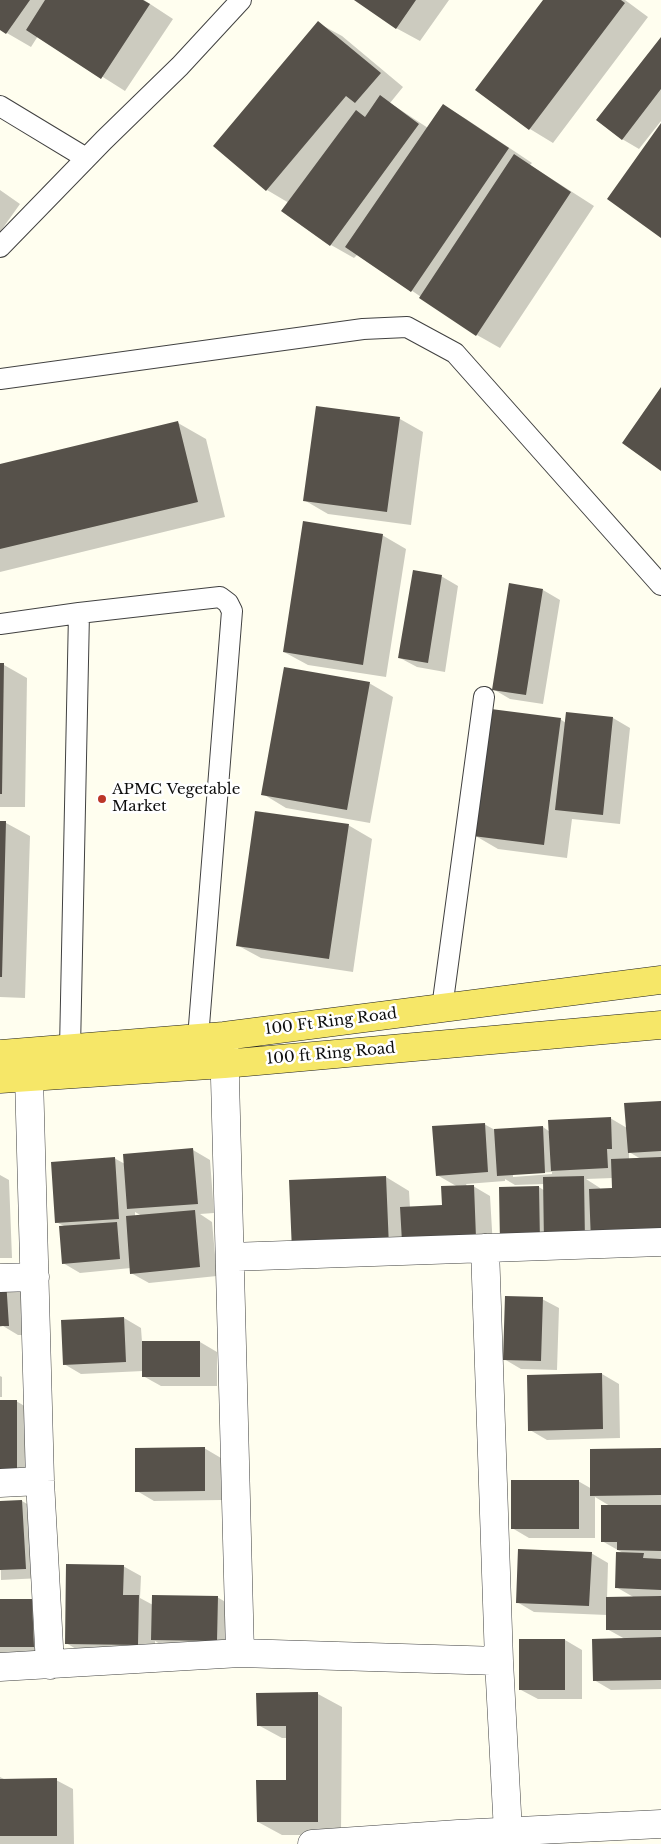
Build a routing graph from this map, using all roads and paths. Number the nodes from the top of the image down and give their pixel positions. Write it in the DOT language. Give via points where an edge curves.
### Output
graph roads {
  1 [pos="241,0"];
  2 [pos="0,106"];
  3 [pos="86,158"];
  4 [pos="0,247"];
  5 [pos="0,379"];
  6 [pos="661,585"];
  7 [pos="79,612"];
  8 [pos="0,624"];
  9 [pos="484,697"];
  10 [pos="661,980"];
  11 [pos="442,1008"];
  12 [pos="661,1025"];
  13 [pos="211,1037"];
  14 [pos="70,1048"];
  15 [pos="0,1054"];
  16 [pos="224,1064"];
  17 [pos="29,1077"];
  18 [pos="0,1080"];
  19 [pos="661,1242"];
  20 [pos="485,1248"];
  21 [pos="230,1257"];
  22 [pos="0,1278"];
  23 [pos="34,1278"];
  24 [pos="40,1481"];
  25 [pos="0,1483"];
  26 [pos="240,1653"];
  27 [pos="499,1661"];
  28 [pos="50,1665"];
  29 [pos="0,1667"];
  30 [pos="661,1824"];
  31 [pos="508,1832"];
  32 [pos="609,1835"];
  33 [pos="396,1841"];
  34 [pos="312,1844"];
  1 -- 3 [label="lane" via="180,66"];
  2 -- 3 [label="lane"];
  3 -- 4 [label="lane"];
  5 -- 6 [label="lane" via="363,329 407,327 454,353"];
  7 -- 8 [label="lane"];
  7 -- 13 [label="lane" via="220,597 232,611"];
  7 -- 14 [label="lane"];
  9 -- 11 [label="lane"];
  10 -- 11 [label="main road, 100 Ft Ring Road"];
  11 -- 13 [label="main road, 100 Ft Ring Road"];
  12 -- 16 [label="main road, 100 ft Ring Road"];
  13 -- 14 [label="main road, 100 Ft Ring Road"];
  13 -- 16 [label="street"];
  14 -- 15 [label="main road, 100 Ft Ring Road"];
  16 -- 17 [label="main road, 100 ft Ring Road"];
  16 -- 21 [label="street"];
  17 -- 18 [label="main road, 100 ft Ring Road"];
  17 -- 23 [label="street"];
  19 -- 20 [label="street"];
  20 -- 21 [label="street"];
  20 -- 27 [label="street"];
  21 -- 26 [label="street"];
  22 -- 23 [label="street"];
  23 -- 24 [label="street"];
  24 -- 25 [label="street"];
  24 -- 28 [label="street"];
  26 -- 27 [label="street"];
  26 -- 28 [label="street"];
  27 -- 31 [label="street"];
  28 -- 29 [label="street"];
  30 -- 32 [label="street"];
  31 -- 32 [label="street"];
  31 -- 33 [label="street"];
  33 -- 34 [label="street"];
}
